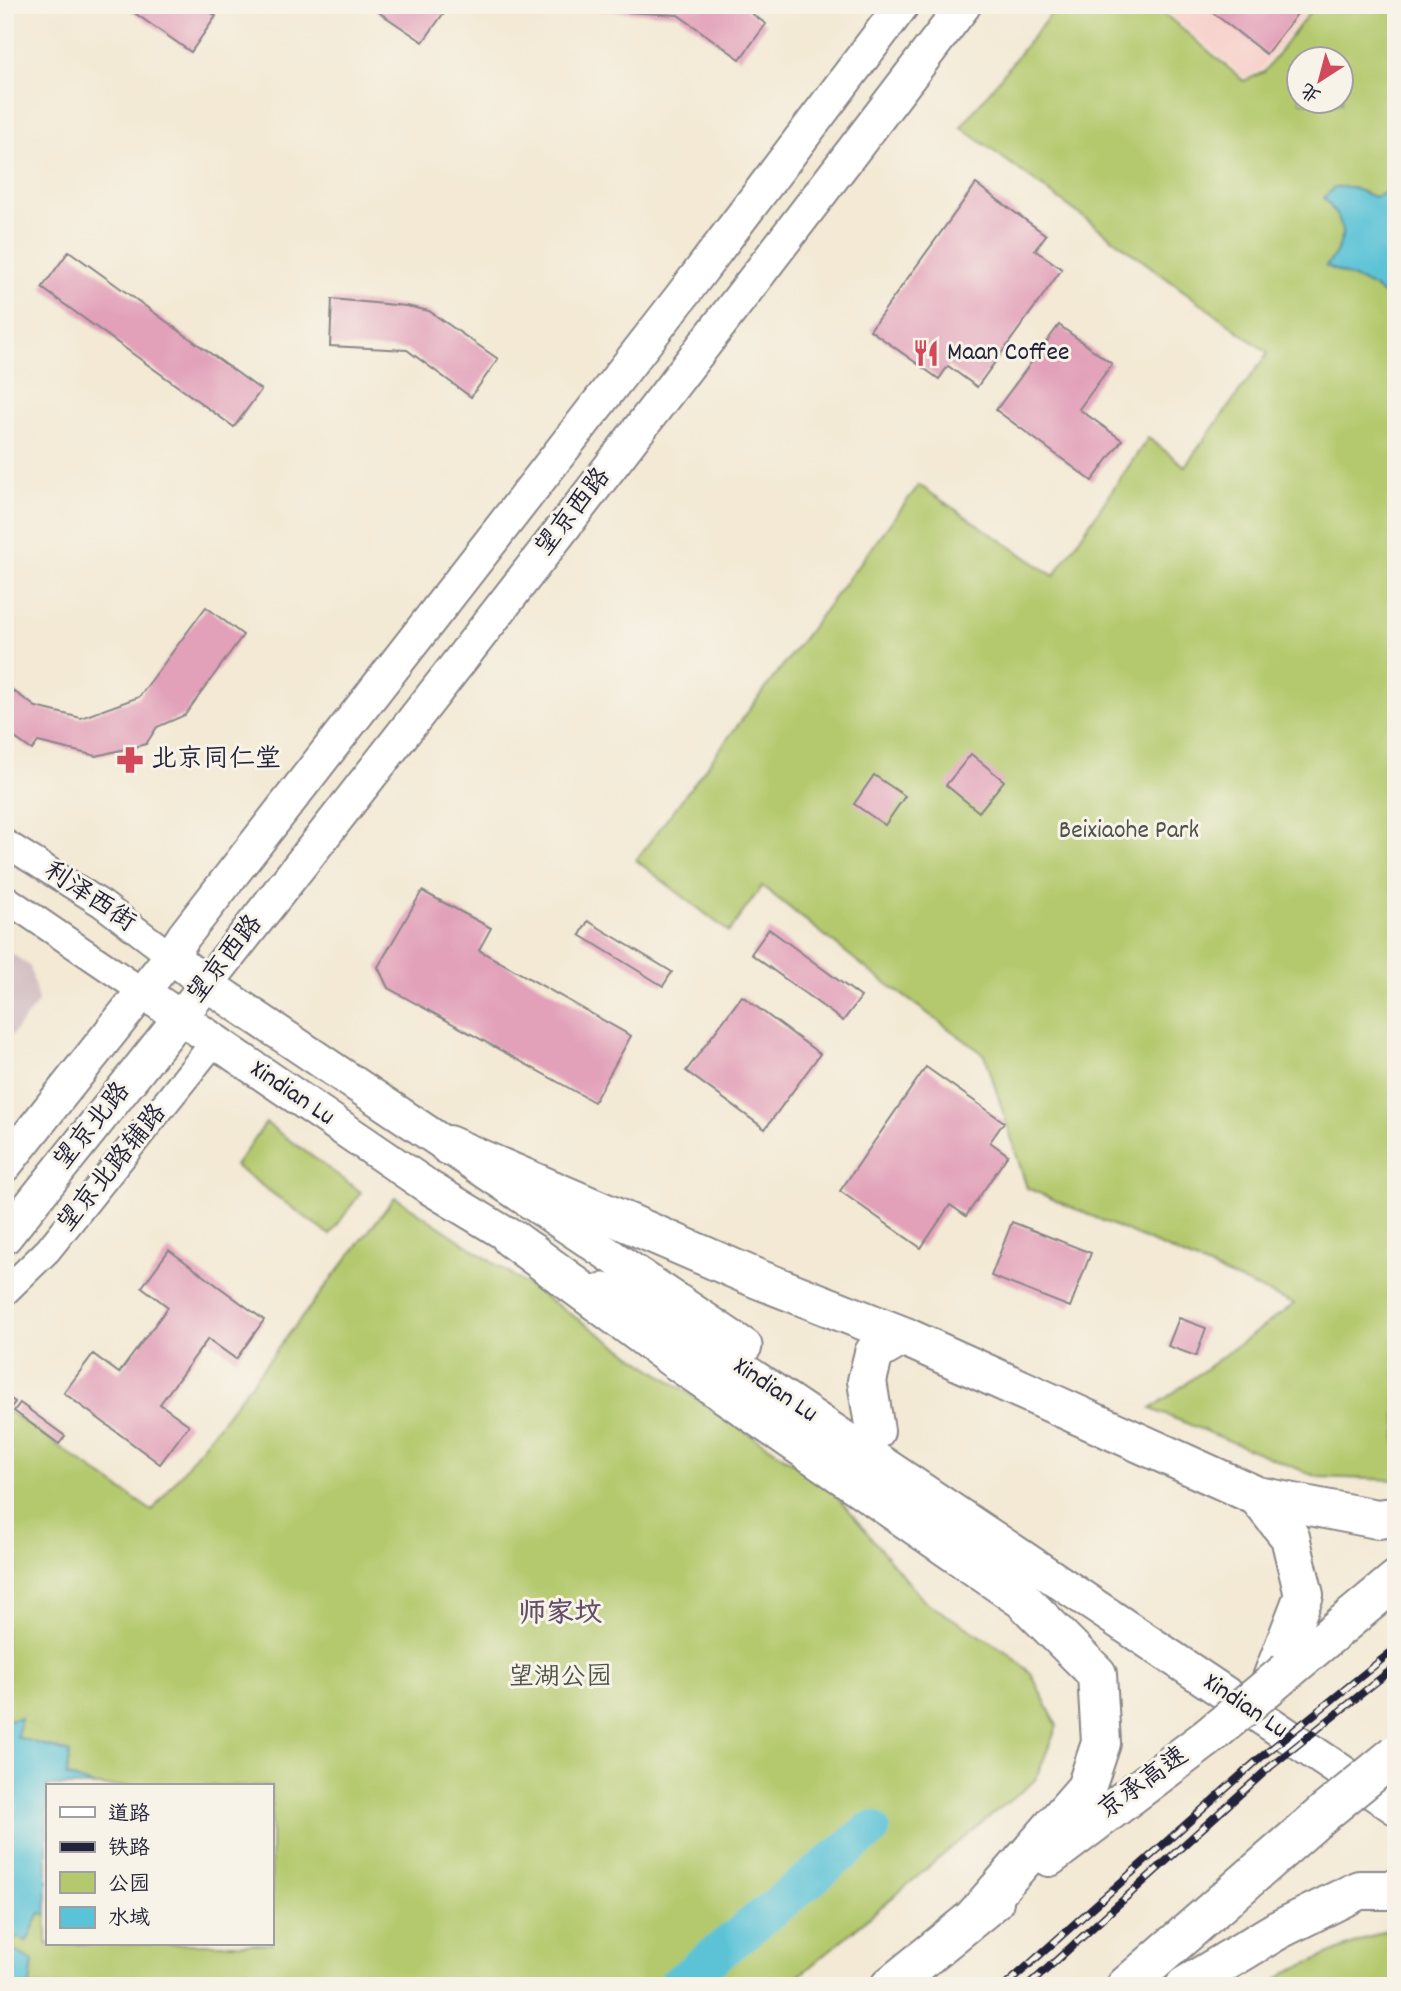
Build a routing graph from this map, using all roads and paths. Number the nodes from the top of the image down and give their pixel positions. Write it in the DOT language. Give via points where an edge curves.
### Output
graph roads {
  1 [pos="902,5"];
  2 [pos="964,5"];
  3 [pos="5,843"];
  4 [pos="5,898"];
  5 [pos="171,956"];
  6 [pos="208,985"];
  7 [pos="143,992"];
  8 [pos="180,1017"];
  9 [pos="215,1041"];
  10 [pos="448,1145"];
  11 [pos="5,1165"];
  12 [pos="5,1237"];
  13 [pos="510,1238"];
  14 [pos="5,1292"];
  15 [pos="902,1336"];
  16 [pos="875,1431"];
  17 [pos="1258,1496"];
  18 [pos="1396,1517"];
  19 [pos="1396,1580"];
  20 [pos="1278,1679"];
  21 [pos="1396,1754"];
  22 [pos="1396,1781"];
  23 [pos="1396,1808"];
  24 [pos="1396,1890"];
  25 [pos="974,1917"];
  26 [pos="890,1986"];
  27 [pos="1126,1986"];
  28 [pos="1185,1986"];
  1 -- 5 [label="main road, 望京西路"];
  2 -- 6 [label="main road, 望京西路"];
  3 -- 5 [label="street, 利泽西街" via="102,904"];
  4 -- 7 [label="street, 利泽西街"];
  5 -- 6 [label="main road, Xindian Lu"];
  5 -- 7 [label="main road, 望京北路"];
  6 -- 8 [label="main road, 望京西路"];
  6 -- 10 [label="main road, Xindian Lu"];
  7 -- 8 [label="main road, Xindian Lu"];
  7 -- 11 [label="main road, 望京北路"];
  8 -- 9 [label="main road, Xindian Lu"];
  8 -- 12 [label="main road, 望京北路"];
  9 -- 13 [label="main road, Xindian Lu"];
  9 -- 14 [label="street, 望京北路辅路" via="48,1250"];
  10 -- 15 [label="highway"];
  10 -- 16 [label="main road, Xindian Lu"];
  13 -- 23 [label="main road, Xindian Lu" via="727,1359"];
  13 -- 25 [label="highway" via="670,1356 1022,1599 1097,1674 1101,1744 1086,1788"];
  15 -- 16 [label="highway" via="874,1353 867,1381"];
  15 -- 17 [label="highway"];
  16 -- 22 [label="main road, Xindian Lu"];
  17 -- 18 [label="highway" via="1377,1519"];
  17 -- 20 [label="highway" via="1290,1537 1304,1595"];
  19 -- 20 [label="highway, 京承高速"];
  20 -- 25 [label="highway, 京承高速, bridge"];
  21 -- 27 [label="highway, bridge"];
  24 -- 28 [label="highway" via="1359,1890 1278,1930"];
  25 -- 26 [label="highway, 京承高速"];
}
